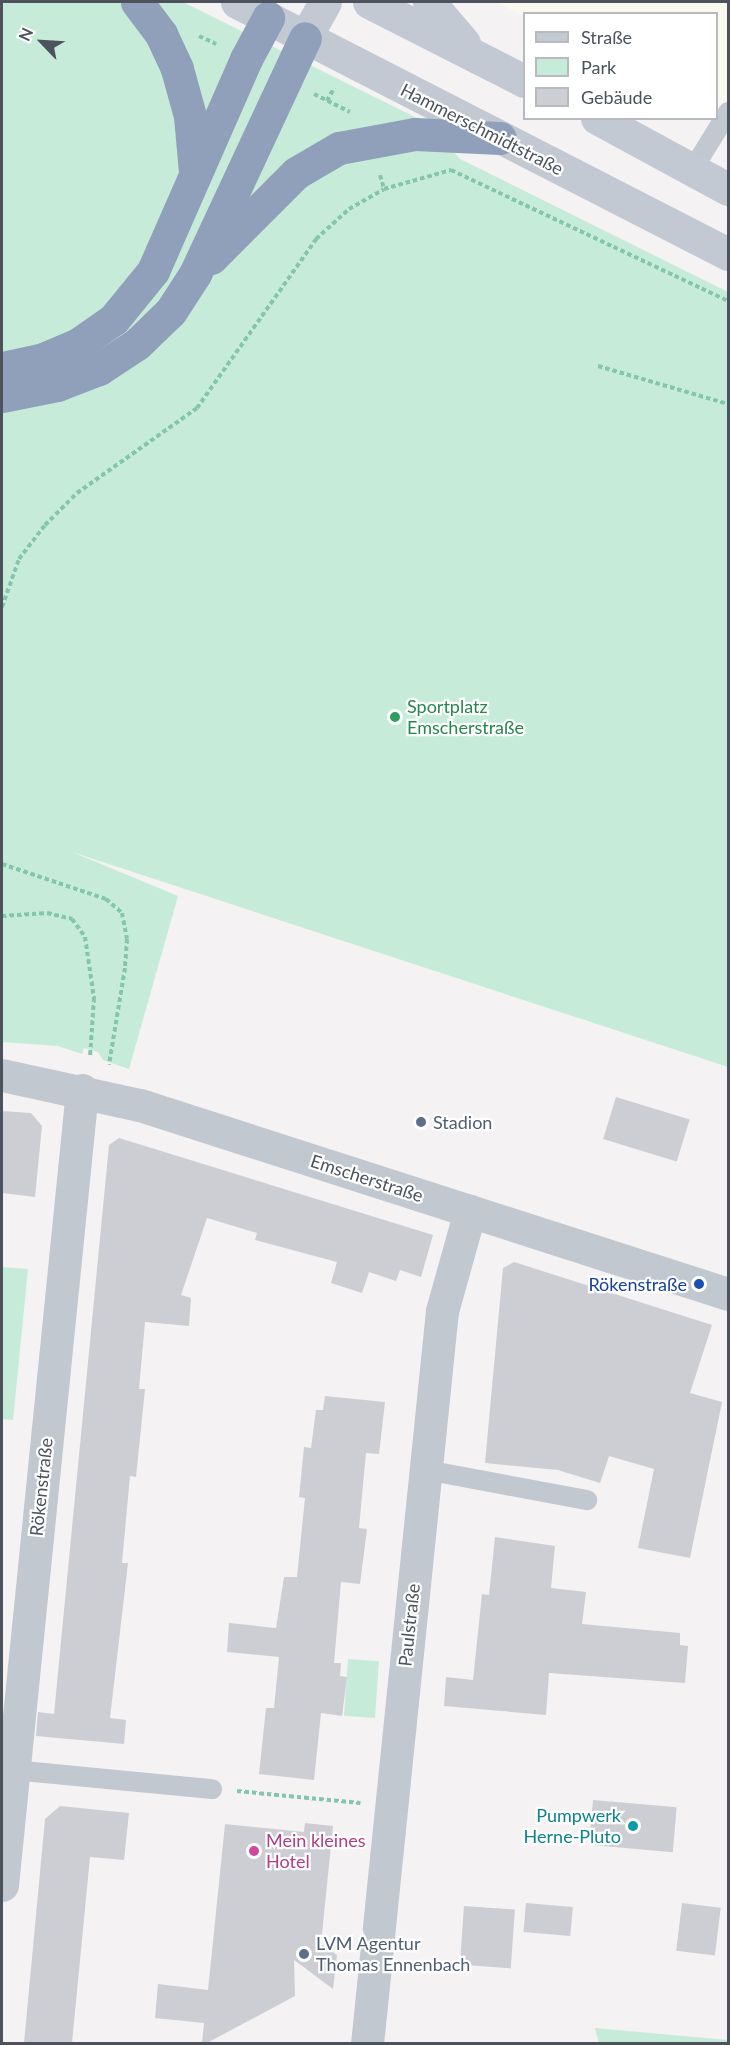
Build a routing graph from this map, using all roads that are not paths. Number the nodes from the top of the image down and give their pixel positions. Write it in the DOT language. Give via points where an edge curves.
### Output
graph roads {
  1 [pos="137,2"];
  2 [pos="237,2"];
  3 [pos="325,2"];
  4 [pos="369,2"];
  5 [pos="429,2"];
  6 [pos="272,10"];
  7 [pos="305,38"];
  8 [pos="473,54"];
  9 [pos="523,80"];
  10 [pos="729,112"];
  11 [pos="601,120"];
  12 [pos="500,138"];
  13 [pos="693,169"];
  14 [pos="195,177"];
  15 [pos="729,189"];
  16 [pos="729,254"];
  17 [pos="195,274"];
  18 [pos="2,368"];
  19 [pos="2,396"];
  20 [pos="2,1075"];
  21 [pos="93,1093"];
  22 [pos="470,1210"];
  23 [pos="729,1294"];
  24 [pos="426,1470"];
  25 [pos="587,1500"];
  26 [pos="13,1770"];
  27 [pos="212,1789"];
  28 [pos="2,1885"];
  29 [pos="367,2043"];
  1 -- 14 [label="highway" via="161,34 177,69 190,116"];
  2 -- 6 [label="main road, Hammerschmidtstraße"];
  3 -- 7 [label="main road"];
  4 -- 8 [label="main road"];
  5 -- 8 [label="main road"];
  6 -- 7 [label="main road, Hammerschmidtstraße"];
  6 -- 14 [label="highway" via="246,59"];
  7 -- 12 [label="main road, Hammerschmidtstraße"];
  7 -- 17 [label="highway"];
  8 -- 9 [label="main road"];
  10 -- 13 [label="lane"];
  11 -- 13 [label="main road"];
  12 -- 16 [label="main road, Hammerschmidtstraße"];
  12 -- 17 [label="highway" via="415,134 339,148 296,173"];
  13 -- 15 [label="main road"];
  14 -- 18 [label="highway" via="153,271 114,319 76,345 40,360"];
  17 -- 19 [label="highway" via="171,311 99,369 57,385"];
  20 -- 21 [label="street, Emscherstraße"];
  21 -- 22 [label="street, Emscherstraße"];
  21 -- 26 [label="street, Rökenstraße"];
  22 -- 23 [label="street, Emscherstraße"];
  22 -- 24 [label="street, Paulstraße" via="442,1311"];
  24 -- 25 [label="lane"];
  24 -- 29 [label="street, Paulstraße"];
  26 -- 27 [label="lane"];
  26 -- 28 [label="street, Rökenstraße"];
}
